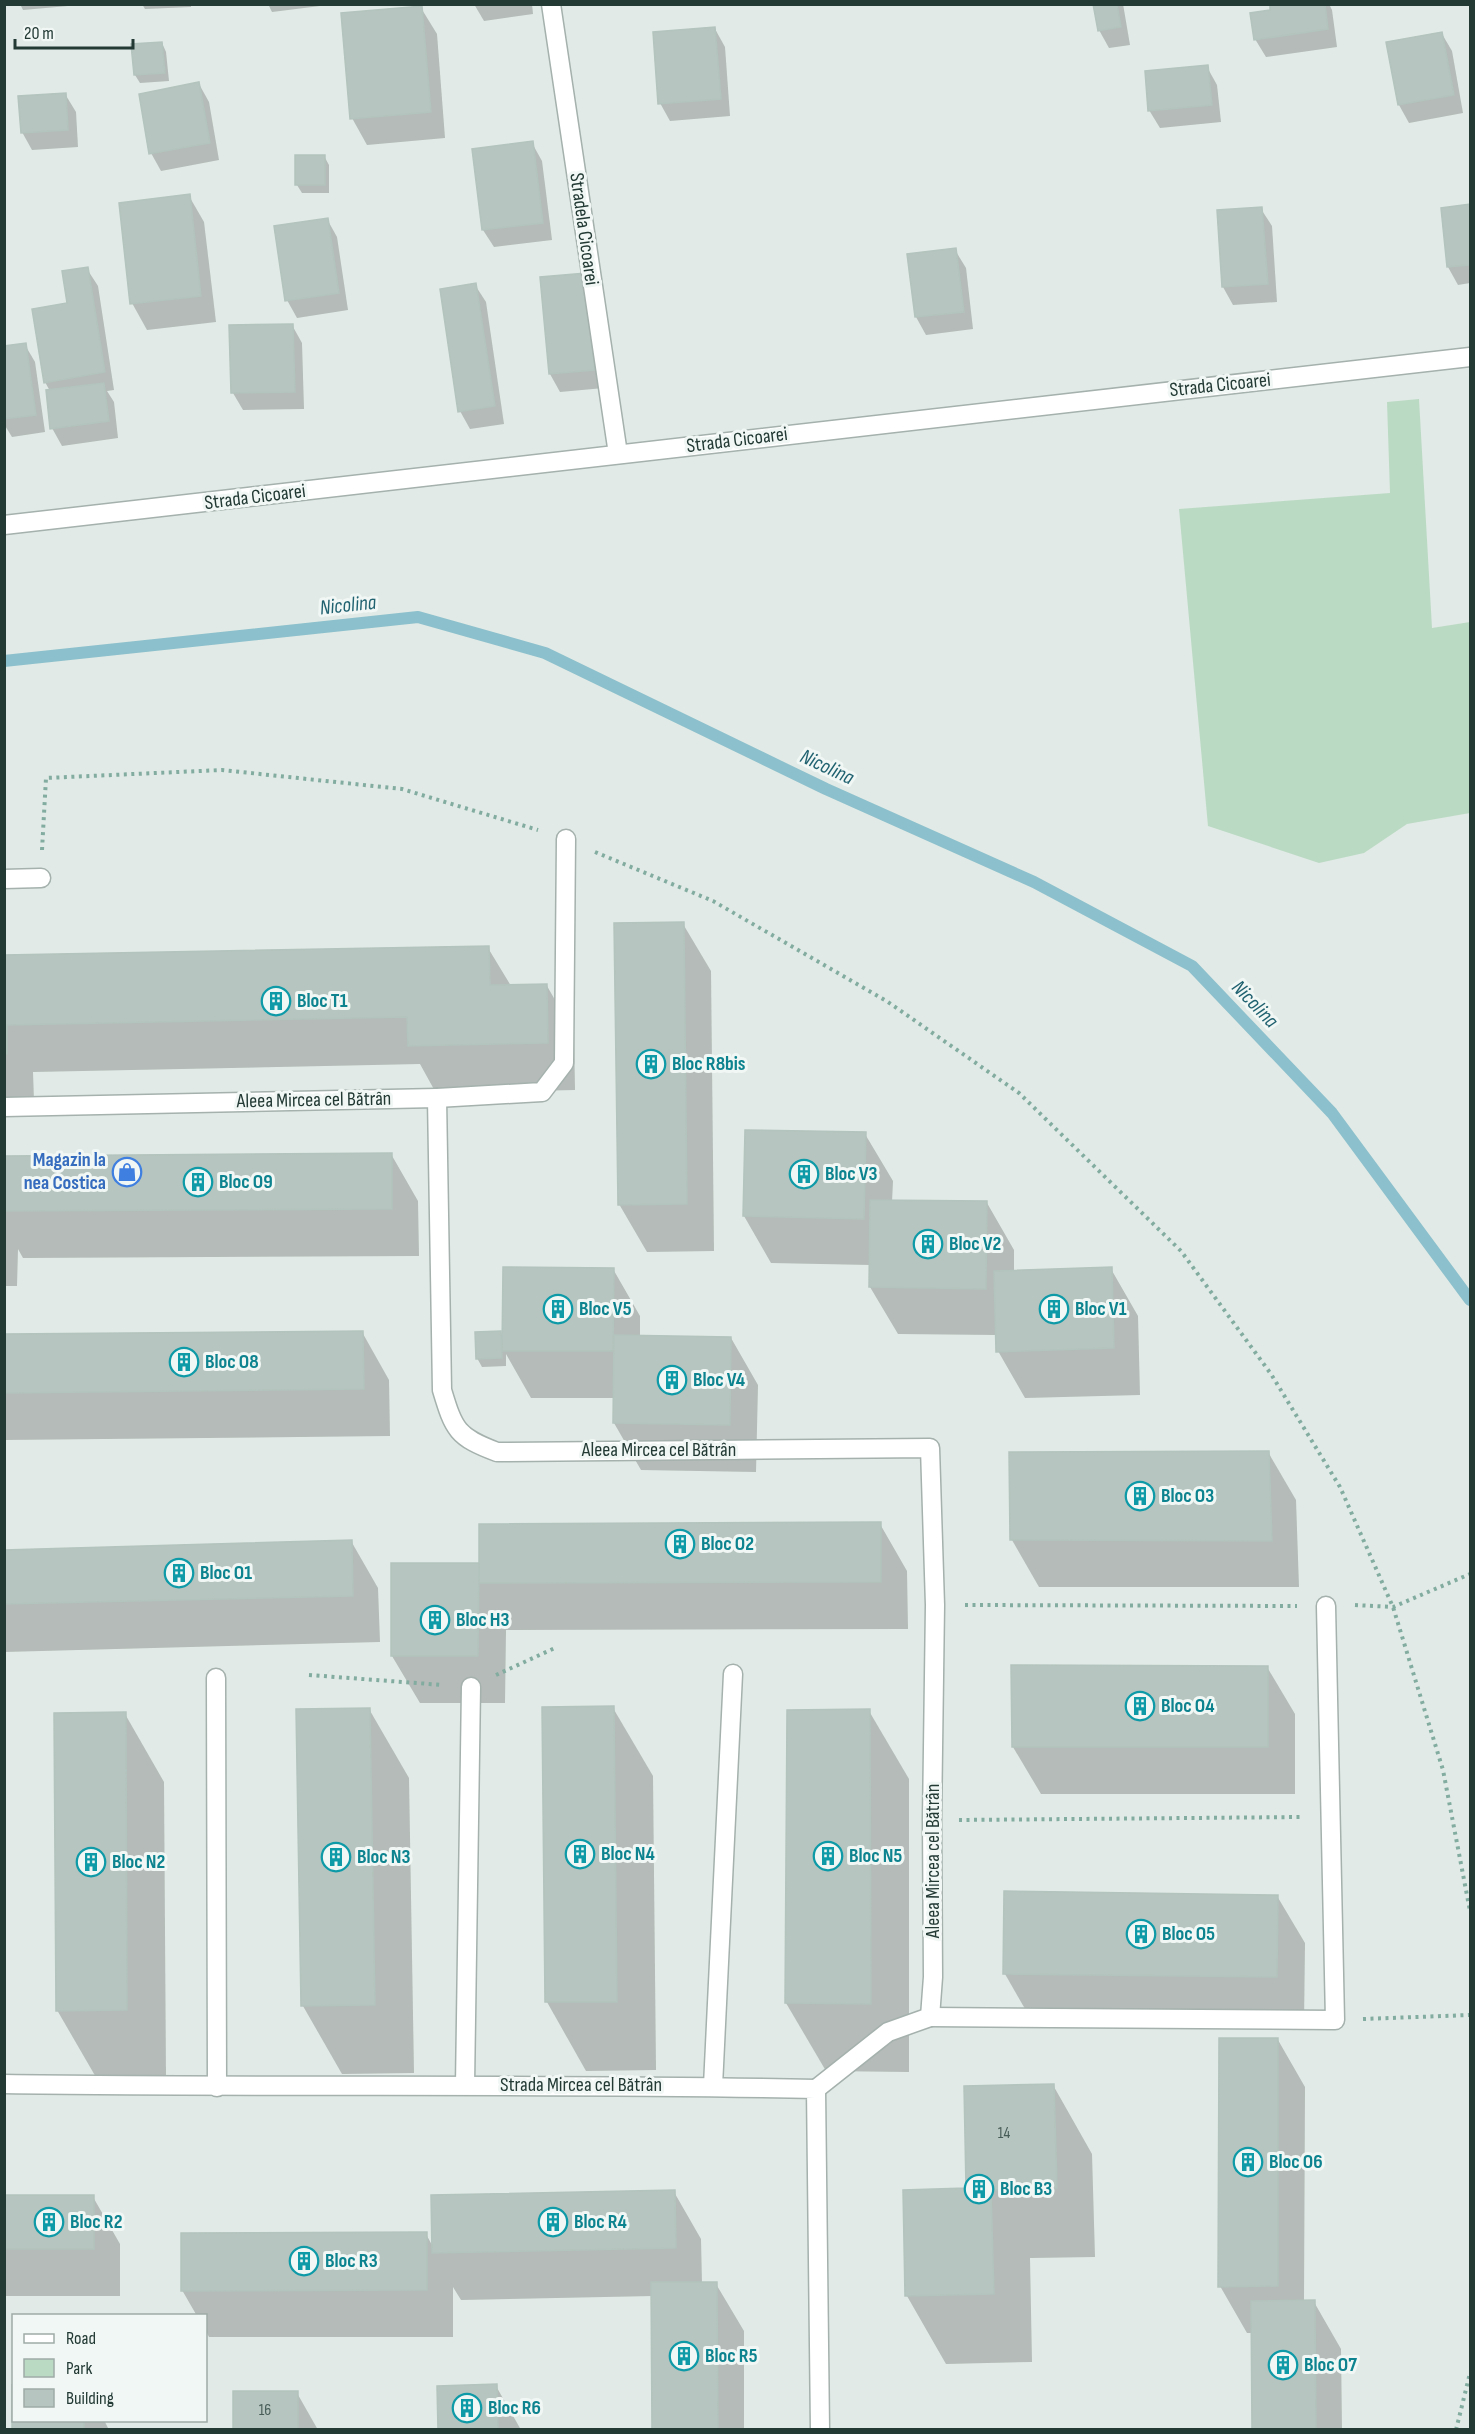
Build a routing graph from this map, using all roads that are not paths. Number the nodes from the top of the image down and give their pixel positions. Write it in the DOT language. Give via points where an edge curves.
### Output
graph roads {
  1 [pos="551,4"];
  2 [pos="1470,357"];
  3 [pos="618,454"];
  4 [pos="4,525"];
  5 [pos="566,839"];
  6 [pos="41,878"];
  7 [pos="4,879"];
  8 [pos="437,1098"];
  9 [pos="4,1107"];
  10 [pos="1326,1606"];
  11 [pos="733,1674"];
  12 [pos="216,1678"];
  13 [pos="471,1687"];
  14 [pos="930,2017"];
  15 [pos="4,2084"];
  16 [pos="465,2085"];
  17 [pos="713,2086"];
  18 [pos="217,2087"];
  19 [pos="816,2089"];
  20 [pos="820,2430"];
  1 -- 3 [label="street, Stradela Cicoarei"];
  2 -- 3 [label="street, Strada Cicoarei"];
  3 -- 4 [label="street, Strada Cicoarei"];
  5 -- 8 [label="street" via="564,1063 542,1092"];
  6 -- 7 [label="street"];
  8 -- 9 [label="street, Aleea Mircea cel Bătrân"];
  8 -- 14 [label="street, Aleea Mircea cel Bătrân" via="442,1390 453,1424 473,1443 497,1452 930,1448 935,1605"];
  10 -- 14 [label="street" via="1335,2020"];
  11 -- 17 [label="street"];
  12 -- 18 [label="street"];
  13 -- 16 [label="street"];
  14 -- 19 [label="street" via="888,2032"];
  15 -- 18 [label="street, Strada Mircea cel Bătrân"];
  16 -- 17 [label="street, Strada Mircea cel Bătrân"];
  16 -- 18 [label="street, Strada Mircea cel Bătrân"];
  17 -- 19 [label="street, Strada Mircea cel Bătrân"];
  19 -- 20 [label="street"];
}
